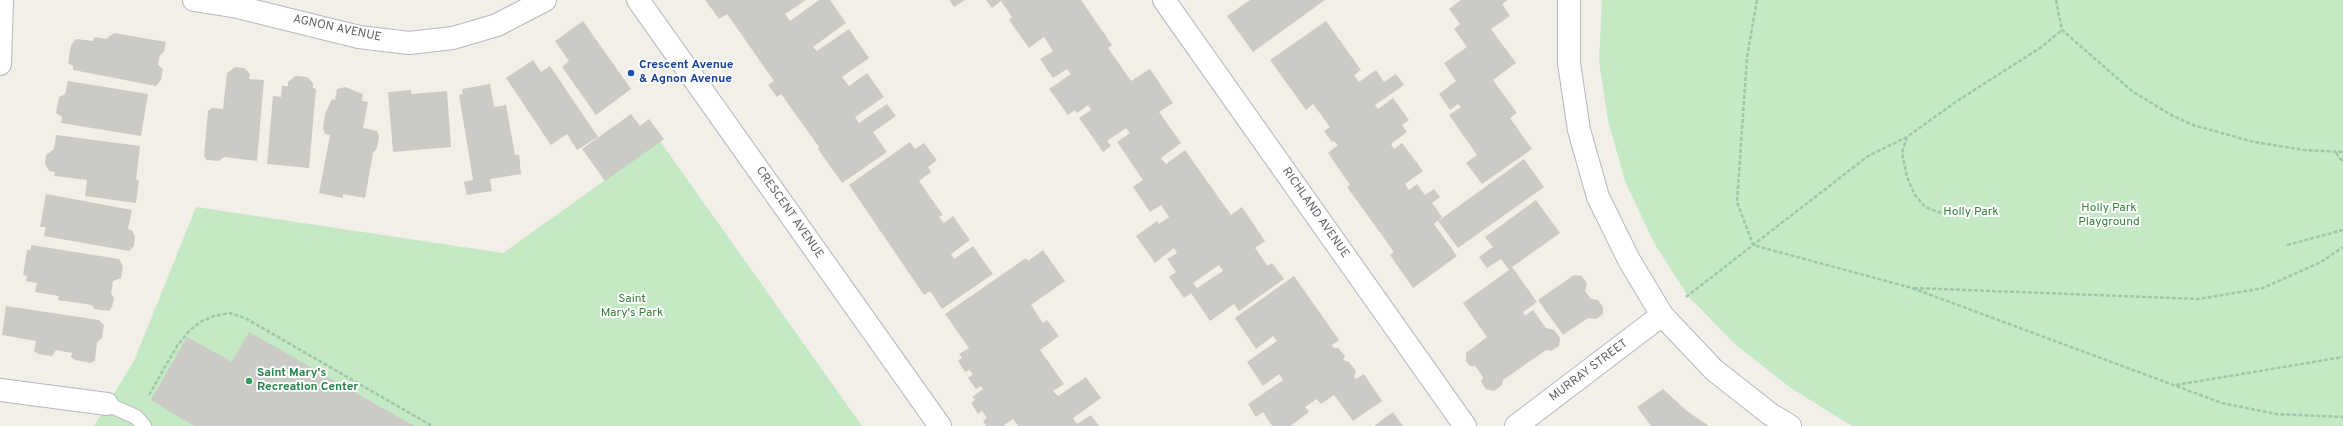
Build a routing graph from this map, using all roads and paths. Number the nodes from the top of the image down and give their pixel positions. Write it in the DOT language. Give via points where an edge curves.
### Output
graph roads {
  1 [pos="2,0"];
  2 [pos="194,0"];
  3 [pos="545,0"];
  4 [pos="638,0"];
  5 [pos="1164,0"];
  6 [pos="1569,0"];
  7 [pos="1757,0"];
  8 [pos="2056,0"];
  9 [pos="2062,30"];
  10 [pos="0,64"];
  11 [pos="1907,137"];
  12 [pos="2336,152"];
  13 [pos="2343,152"];
  14 [pos="2343,162"];
  15 [pos="1960,215"];
  16 [pos="2343,230"];
  17 [pos="1753,245"];
  18 [pos="2287,245"];
  19 [pos="2343,247"];
  20 [pos="1912,288"];
  21 [pos="1688,296"];
  22 [pos="1662,315"];
  23 [pos="2343,357"];
  24 [pos="2175,385"];
  25 [pos="0,390"];
  26 [pos="107,404"];
  27 [pos="2343,417"];
  28 [pos="140,422"];
  29 [pos="432,426"];
  30 [pos="940,426"];
  31 [pos="1465,426"];
  32 [pos="1516,426"];
  33 [pos="1790,426"];
  1 -- 10 [label="street"];
  2 -- 3 [label="street, AGNON AVENUE" via="238,7 359,37 409,42 453,38 496,25"];
  4 -- 30 [label="street, CRESCENT AVENUE"];
  5 -- 31 [label="street, RICHLAND AVENUE"];
  6 -- 22 [label="street" via="1569,63 1579,130 1598,197 1628,260"];
  7 -- 17 [label="path" via="1747,57 1737,202"];
  8 -- 9 [label="path"];
  9 -- 11 [label="path" via="2040,48"];
  9 -- 12 [label="path" via="2132,91 2193,125 2254,142"];
  11 -- 15 [label="path" via="1902,153 1907,177 1915,195 1925,206 1938,212"];
  11 -- 17 [label="path" via="1868,156"];
  12 -- 13 [label="path"];
  12 -- 14 [label="path"];
  16 -- 18 [label="path"];
  17 -- 20 [label="path"];
  17 -- 21 [label="path"];
  19 -- 20 [label="path" via="2321,262 2263,288 2199,299"];
  20 -- 24 [label="path"];
  22 -- 32 [label="street, MURRAY STREET"];
  22 -- 33 [label="street" via="1714,370 1770,414"];
  23 -- 24 [label="path"];
  24 -- 27 [label="path" via="2222,403 2276,414"];
  25 -- 26 [label="street"];
  26 -- 28 [label="lane"];
  28 -- 29 [label="path" via="177,346 188,331 214,316 230,313 245,318"];
}
